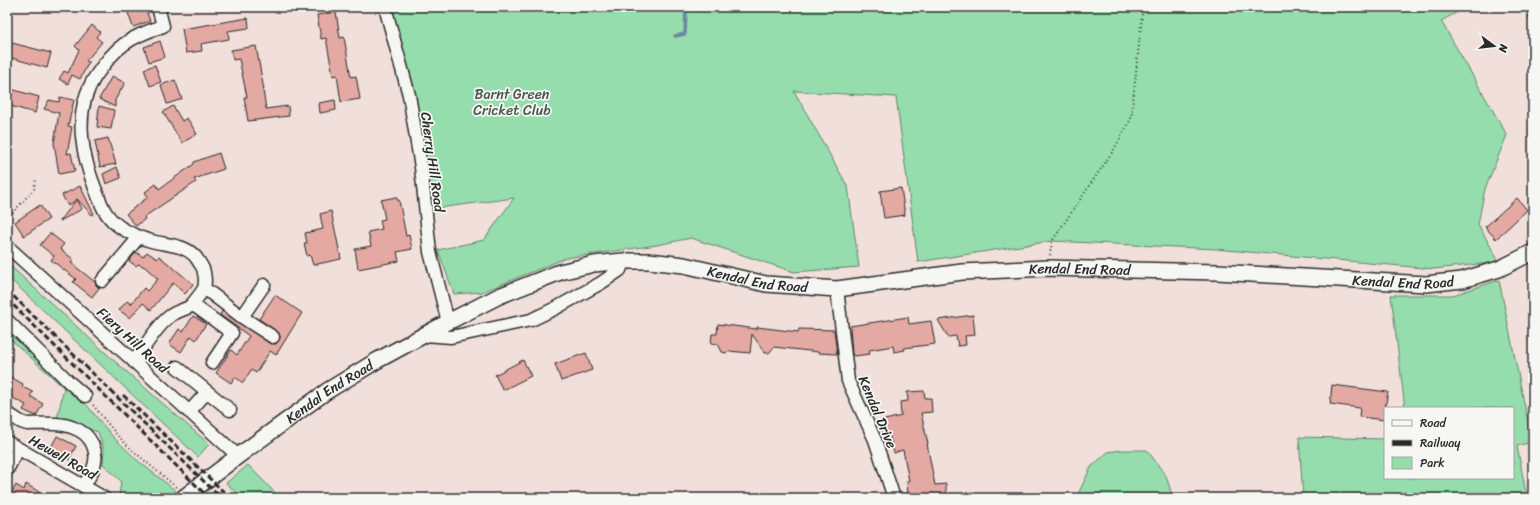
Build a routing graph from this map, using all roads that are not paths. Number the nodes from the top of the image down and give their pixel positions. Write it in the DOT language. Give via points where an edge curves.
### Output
graph roads {
  1 [pos="158,7"];
  2 [pos="384,7"];
  3 [pos="140,237"];
  4 [pos="7,246"];
  5 [pos="1533,252"];
  6 [pos="623,261"];
  7 [pos="102,281"];
  8 [pos="264,285"];
  9 [pos="204,288"];
  10 [pos="836,288"];
  11 [pos="192,304"];
  12 [pos="242,317"];
  13 [pos="7,320"];
  14 [pos="448,322"];
  15 [pos="425,335"];
  16 [pos="273,337"];
  17 [pos="134,362"];
  18 [pos="212,363"];
  19 [pos="177,367"];
  20 [pos="208,392"];
  21 [pos="86,396"];
  22 [pos="230,410"];
  23 [pos="189,412"];
  24 [pos="7,413"];
  25 [pos="7,442"];
  26 [pos="18,449"];
  27 [pos="238,456"];
  28 [pos="7,470"];
  29 [pos="84,486"];
  30 [pos="182,493"];
  31 [pos="104,498"];
  32 [pos="894,498"];
  1 -- 3 [label="street" via="163,26 145,32 120,46 106,61 91,84 81,117 85,162 104,212 123,229"];
  2 -- 14 [label="street, Cherry Hill Road" via="408,95 421,167 430,252"];
  3 -- 7 [label="street"];
  3 -- 9 [label="street" via="165,245 179,246 197,257 204,271"];
  4 -- 17 [label="street, Fiery Hill Road"];
  5 -- 10 [label="main road, Kendal End Road" via="1499,269 1462,280 1426,284 1217,272 1048,268 962,272"];
  6 -- 10 [label="main road, Kendal End Road" via="684,265 766,284"];
  6 -- 14 [label="main road, Kendal End Road" via="594,264 560,272 499,296"];
  6 -- 15 [label="street" via="620,270 601,283 530,320 450,337"];
  8 -- 12 [label="street"];
  9 -- 11 [label="street"];
  9 -- 12 [label="street"];
  10 -- 32 [label="street, Kendal Drive" via="848,381 875,440"];
  11 -- 17 [label="street" via="170,316"];
  11 -- 18 [label="street" via="232,333"];
  12 -- 16 [label="street"];
  13 -- 21 [label="street"];
  14 -- 15 [label="main road, Kendal End Road"];
  15 -- 27 [label="main road, Kendal End Road" via="326,391"];
  17 -- 23 [label="street, Fiery Hill Road"];
  19 -- 20 [label="street"];
  20 -- 22 [label="street"];
  20 -- 23 [label="street"];
  23 -- 27 [label="street, Fiery Hill Road"];
  24 -- 29 [label="street" via="27,424 67,426 87,436 93,445 95,461"];
  25 -- 26 [label="street, Hewell Road"];
  26 -- 28 [label="street"];
  26 -- 29 [label="street, Hewell Road"];
  27 -- 30 [label="main road, Kendal End Road"];
  29 -- 31 [label="street, Hewell Road"];
}
